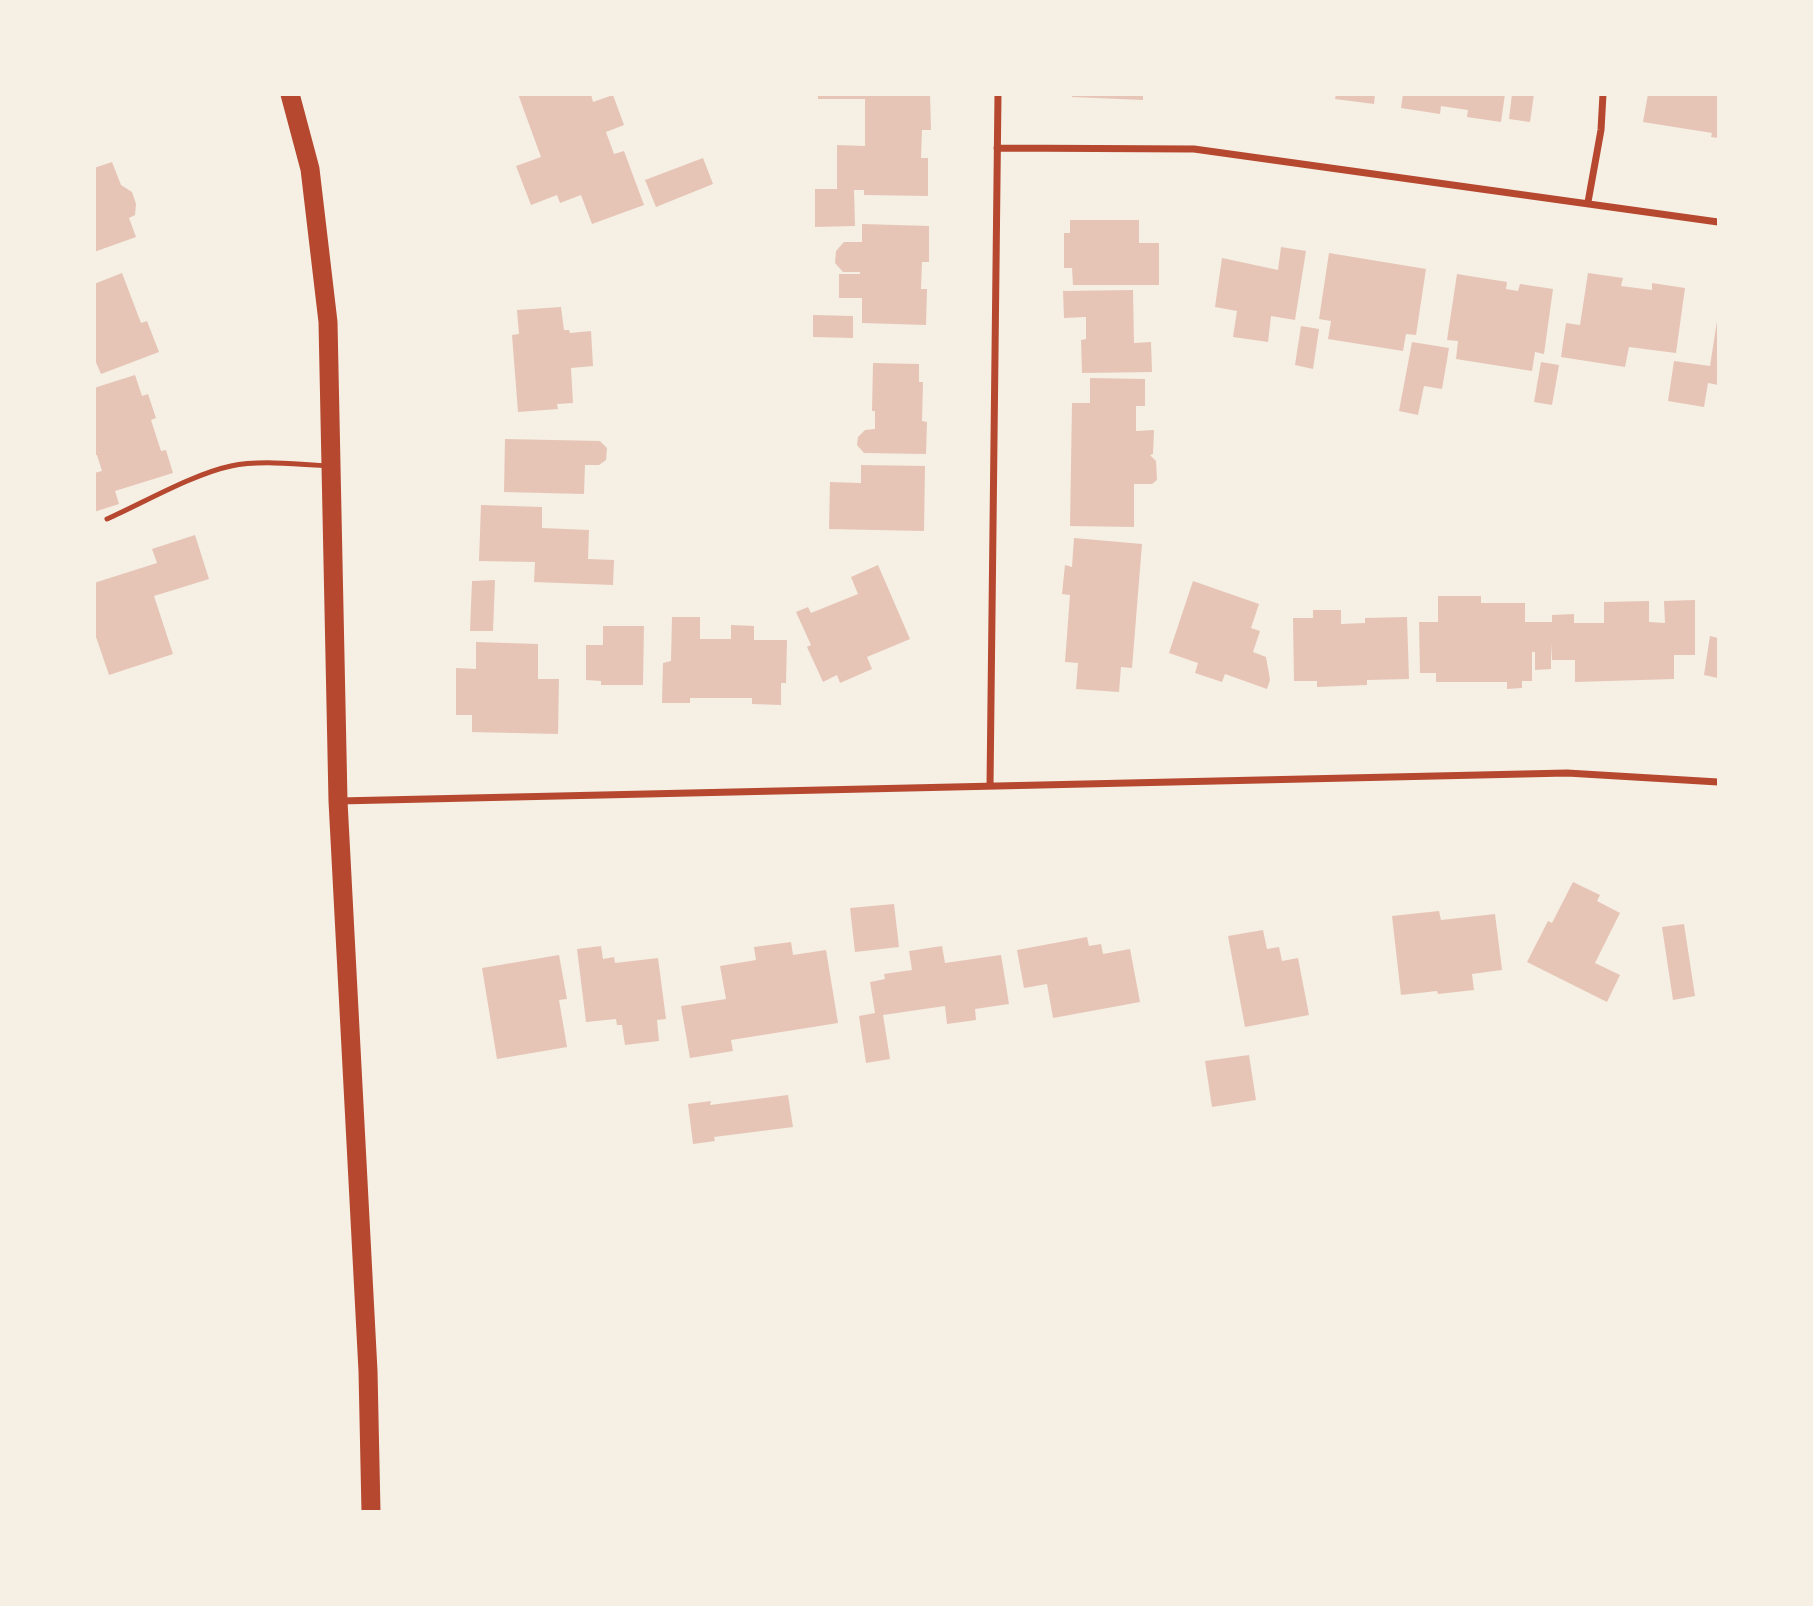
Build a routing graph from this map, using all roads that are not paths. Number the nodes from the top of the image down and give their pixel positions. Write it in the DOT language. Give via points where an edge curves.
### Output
graph roads {
  1 [pos="290,94"];
  2 [pos="998,94"];
  3 [pos="1603,94"];
  4 [pos="997,148"];
  5 [pos="1588,202"];
  6 [pos="1718,222"];
  7 [pos="332,466"];
  8 [pos="107,519"];
  9 [pos="1718,782"];
  10 [pos="990,786"];
  11 [pos="338,801"];
  12 [pos="371,1511"];
  1 -- 7 [label="highway" via="310,169 328,322"];
  2 -- 4 [label="street"];
  3 -- 5 [label="street"];
  4 -- 5 [label="street" via="1194,149"];
  4 -- 10 [label="street"];
  5 -- 6 [label="street"];
  7 -- 8 [label="lane" via="233,465"];
  7 -- 11 [label="highway"];
  9 -- 10 [label="street" via="1567,773"];
  10 -- 11 [label="street"];
  11 -- 12 [label="highway" via="368,1371"];
}
